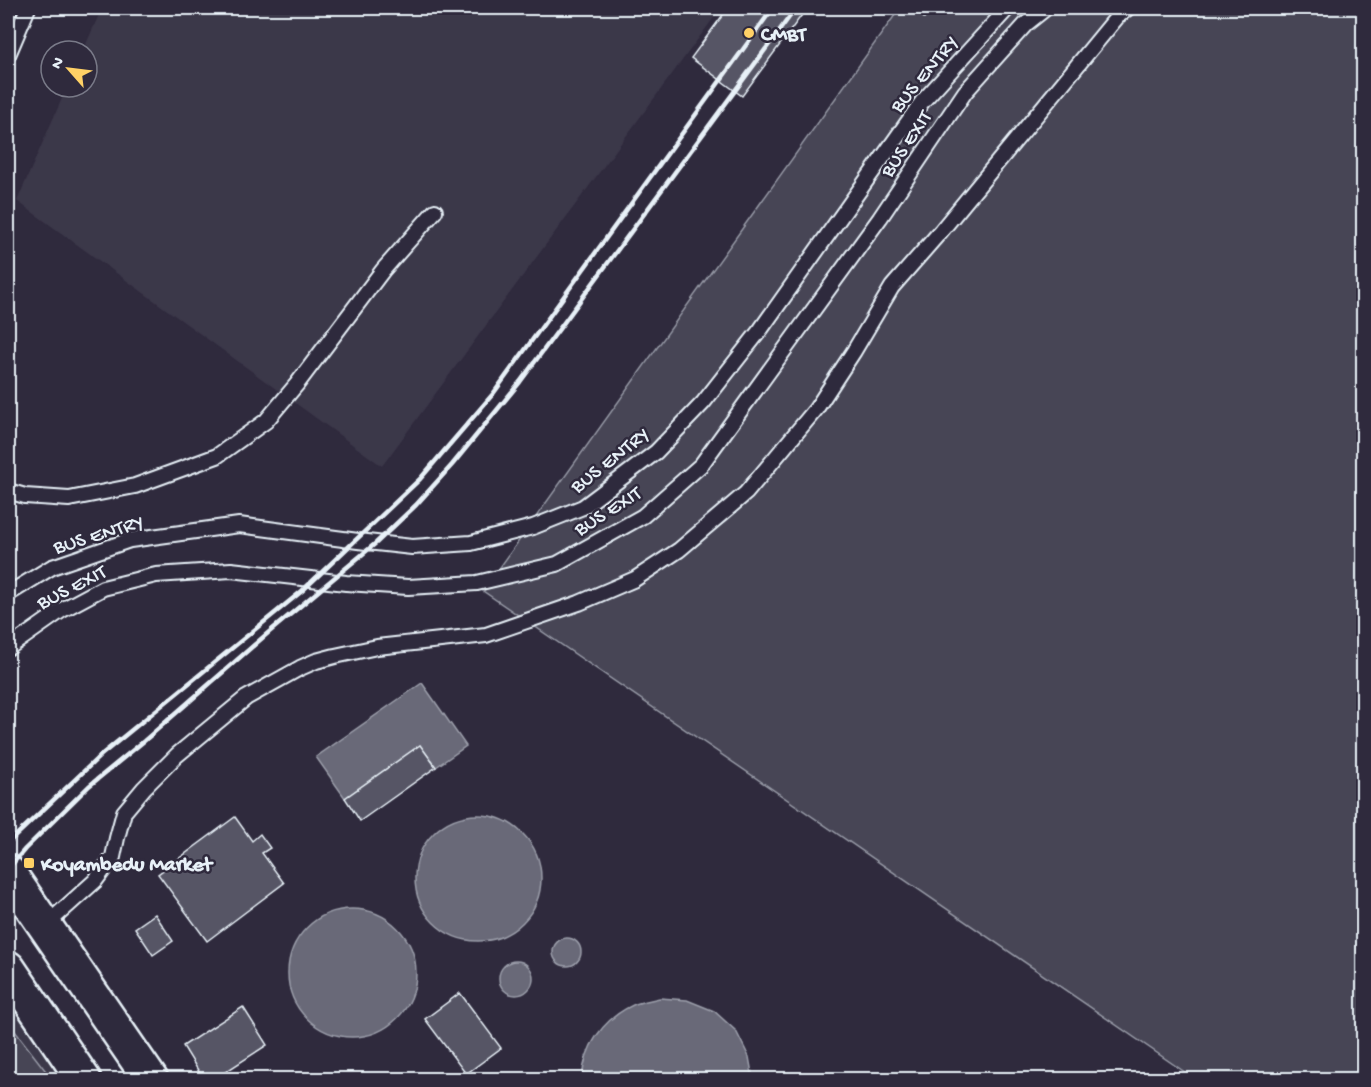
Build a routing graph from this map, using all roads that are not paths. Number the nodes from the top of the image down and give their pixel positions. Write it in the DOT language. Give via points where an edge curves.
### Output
graph roads {
  1 [pos="28,8"];
  2 [pos="1008,8"];
  3 [pos="1046,8"];
  4 [pos="1128,8"];
  5 [pos="8,55"];
  6 [pos="435,210"];
  7 [pos="8,491"];
  8 [pos="8,594"];
  9 [pos="8,648"];
  10 [pos="8,872"];
  11 [pos="46,925"];
  12 [pos="8,968"];
  13 [pos="84,1080"];
  14 [pos="151,1080"];
  1 -- 5 [label="lane"];
  2 -- 8 [label="lane, BUS ENTRY" via="922,102 761,329 703,403 656,452 583,507 533,527 471,543 412,547 239,525 130,540 52,567"];
  3 -- 9 [label="lane, BUS EXIT" via="1026,24 965,92 880,218 701,465 643,516 557,564 477,583 408,587 231,570 156,576 103,588 62,610"];
  4 -- 11 [label="lane" via="1085,54 892,287 816,408 746,493 679,550 635,579 569,607 486,635 377,647 316,661 246,698 144,788 124,812 113,857 95,881"];
  6 -- 7 [label="lane" via="383,270 266,421 217,456 135,486 69,499"];
  10 -- 11 [label="main road"];
  11 -- 14 [label="main road"];
  12 -- 13 [label="main road"];
}
